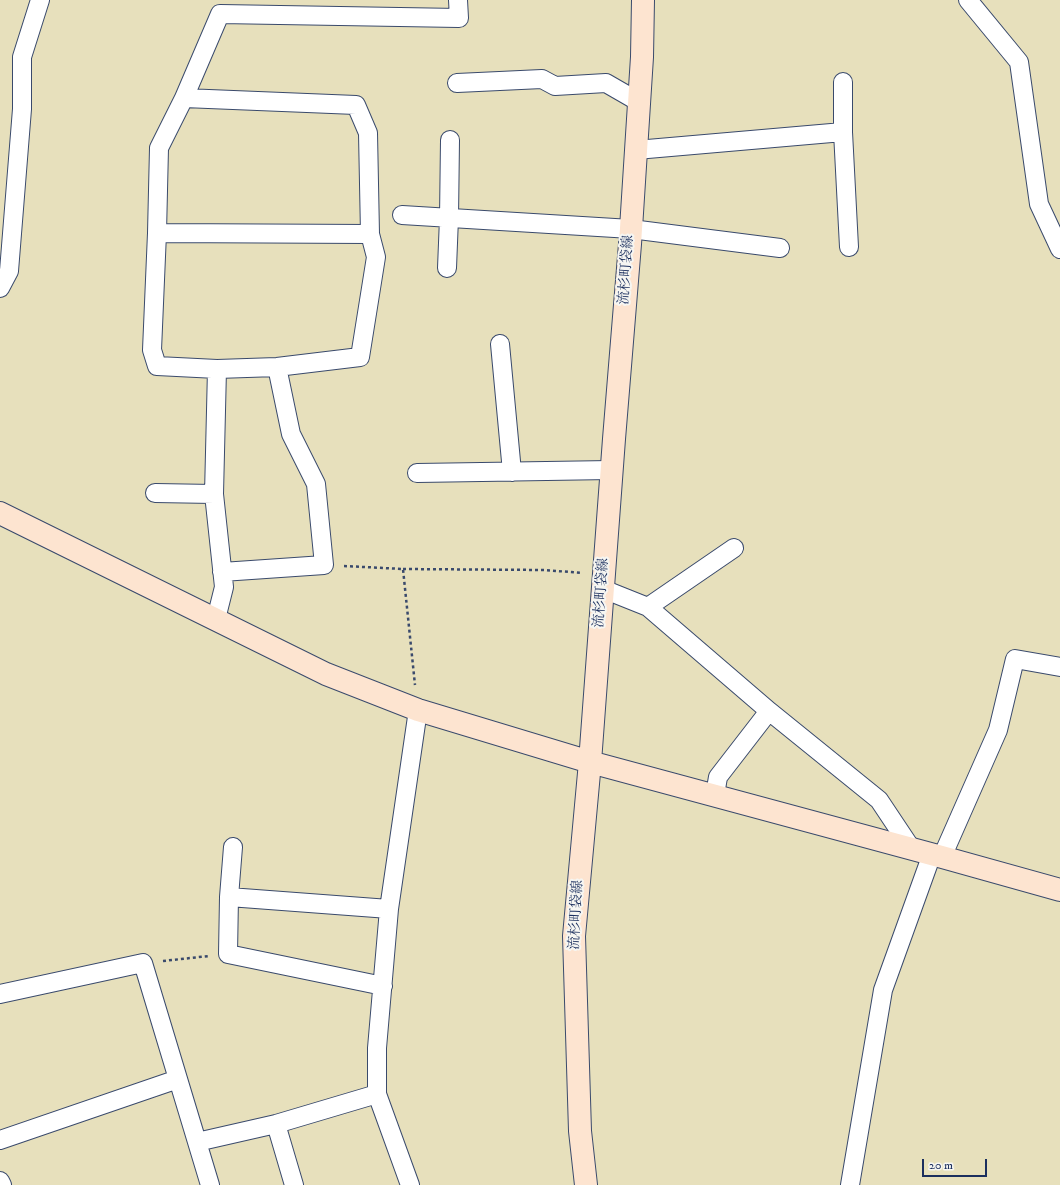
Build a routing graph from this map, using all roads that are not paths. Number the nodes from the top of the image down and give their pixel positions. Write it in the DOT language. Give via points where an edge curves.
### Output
graph roads {
  1 [pos="40,0"];
  2 [pos="458,0"];
  3 [pos="644,0"];
  4 [pos="968,0"];
  5 [pos="843,82"];
  6 [pos="457,83"];
  7 [pos="184,98"];
  8 [pos="639,102"];
  9 [pos="843,132"];
  10 [pos="450,140"];
  11 [pos="636,150"];
  12 [pos="402,215"];
  13 [pos="450,218"];
  14 [pos="631,229"];
  15 [pos="157,233"];
  16 [pos="370,234"];
  17 [pos="780,248"];
  18 [pos="849,248"];
  19 [pos="1060,249"];
  20 [pos="447,268"];
  21 [pos="0,288"];
  22 [pos="500,344"];
  23 [pos="277,367"];
  24 [pos="217,369"];
  25 [pos="612,470"];
  26 [pos="512,472"];
  27 [pos="417,473"];
  28 [pos="155,493"];
  29 [pos="214,494"];
  30 [pos="0,513"];
  31 [pos="734,548"];
  32 [pos="222,572"];
  33 [pos="603,582"];
  34 [pos="648,607"];
  35 [pos="216,619"];
  36 [pos="1060,667"];
  37 [pos="418,710"];
  38 [pos="769,711"];
  39 [pos="590,762"];
  40 [pos="715,795"];
  41 [pos="233,847"];
  42 [pos="911,848"];
  43 [pos="937,855"];
  44 [pos="1060,890"];
  45 [pos="229,897"];
  46 [pos="389,909"];
  47 [pos="383,986"];
  48 [pos="0,994"];
  49 [pos="178,1079"];
  50 [pos="377,1094"];
  51 [pos="276,1124"];
  52 [pos="0,1140"];
  53 [pos="197,1142"];
  54 [pos="0,1181"];
  55 [pos="2,1185"];
  56 [pos="210,1185"];
  57 [pos="294,1185"];
  58 [pos="410,1185"];
  59 [pos="586,1185"];
  60 [pos="850,1185"];
  1 -- 21 [label="street" via="22,57 22,109 9,271"];
  2 -- 7 [label="street" via="459,18 220,14"];
  3 -- 8 [label="main road, 流杉町袋線"];
  4 -- 19 [label="street" via="1019,62 1039,204"];
  5 -- 9 [label="street"];
  6 -- 8 [label="street" via="542,79 555,86 606,83"];
  7 -- 15 [label="street" via="159,148"];
  7 -- 16 [label="street" via="356,105 368,133"];
  8 -- 11 [label="main road, 流杉町袋線"];
  9 -- 11 [label="street"];
  9 -- 18 [label="street"];
  10 -- 13 [label="street"];
  11 -- 14 [label="main road, 流杉町袋線"];
  12 -- 13 [label="street"];
  13 -- 14 [label="street"];
  13 -- 20 [label="street"];
  14 -- 17 [label="street"];
  14 -- 25 [label="main road, 流杉町袋線"];
  15 -- 16 [label="street"];
  15 -- 24 [label="street" via="152,350 157,366"];
  16 -- 23 [label="street" via="376,257 360,357"];
  22 -- 26 [label="street"];
  23 -- 24 [label="street"];
  23 -- 32 [label="street" via="291,434 316,484 324,565"];
  24 -- 29 [label="street"];
  25 -- 26 [label="street"];
  25 -- 33 [label="main road, 流杉町袋線"];
  26 -- 27 [label="street"];
  28 -- 29 [label="street"];
  29 -- 32 [label="street"];
  30 -- 35 [label="main road"];
  31 -- 34 [label="street"];
  32 -- 35 [label="street" via="224,587"];
  33 -- 34 [label="street"];
  33 -- 39 [label="main road, 流杉町袋線"];
  34 -- 38 [label="street"];
  35 -- 37 [label="main road" via="326,674"];
  36 -- 43 [label="street" via="1015,659 998,730"];
  37 -- 39 [label="main road"];
  37 -- 46 [label="street"];
  38 -- 40 [label="street" via="718,776"];
  38 -- 42 [label="street" via="879,800"];
  39 -- 40 [label="main road"];
  39 -- 59 [label="main road, 流杉町袋線" via="574,936 580,1131"];
  40 -- 42 [label="main road"];
  41 -- 45 [label="street"];
  42 -- 43 [label="main road"];
  43 -- 44 [label="main road"];
  43 -- 60 [label="street" via="884,990"];
  45 -- 46 [label="street"];
  45 -- 47 [label="street" via="228,954"];
  46 -- 47 [label="street"];
  47 -- 50 [label="street" via="377,1048"];
  48 -- 49 [label="street" via="143,963"];
  49 -- 52 [label="street"];
  49 -- 53 [label="street"];
  50 -- 51 [label="street"];
  50 -- 58 [label="street"];
  51 -- 53 [label="street"];
  51 -- 57 [label="street"];
  53 -- 56 [label="street"];
  54 -- 55 [label="street"];
}
